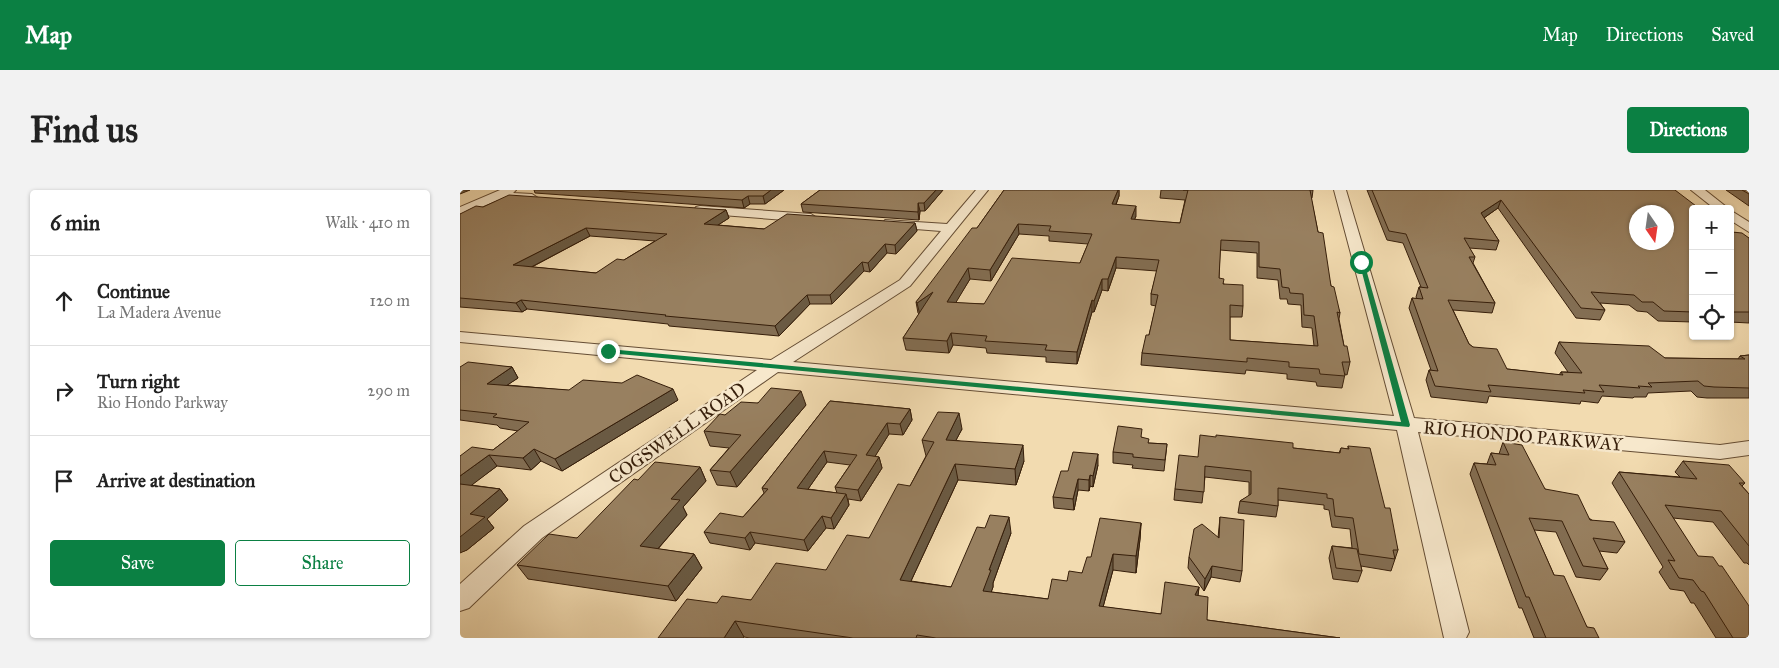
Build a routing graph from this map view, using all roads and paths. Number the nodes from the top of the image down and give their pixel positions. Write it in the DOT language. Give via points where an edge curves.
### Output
graph roads {
  1 [pos="982,190"];
  2 [pos="1340,190"];
  3 [pos="1697,190"];
  4 [pos="504,193"];
  5 [pos="546,199"];
  6 [pos="1718,205"];
  7 [pos="691,210"];
  8 [pos="460,212"];
  9 [pos="1734,217"];
  10 [pos="827,219"];
  11 [pos="874,222"];
  12 [pos="950,228"];
  13 [pos="1749,228"];
  14 [pos="460,337"];
  15 [pos="773,367"];
  16 [pos="1406,425"];
  17 [pos="1749,448"];
  18 [pos="460,600"];
  19 [pos="1455,632"];
  1 -- 12 [label="street, COGSWELL ROAD"];
  2 -- 16 [label="street"];
  3 -- 6 [label="street"];
  4 -- 5 [label="street"];
  4 -- 8 [label="street"];
  7 -- 10 [label="street"];
  9 -- 13 [label="street"];
  11 -- 12 [label="street"];
  12 -- 15 [label="street, COGSWELL ROAD" via="906,283"];
  14 -- 15 [label="street, RIO HONDO PARKWAY"];
  15 -- 16 [label="street, RIO HONDO PARKWAY"];
  15 -- 18 [label="street, COGSWELL ROAD" via="534,532"];
  16 -- 17 [label="street, RIO HONDO PARKWAY" via="1720,452"];
  16 -- 19 [label="street"];
}
